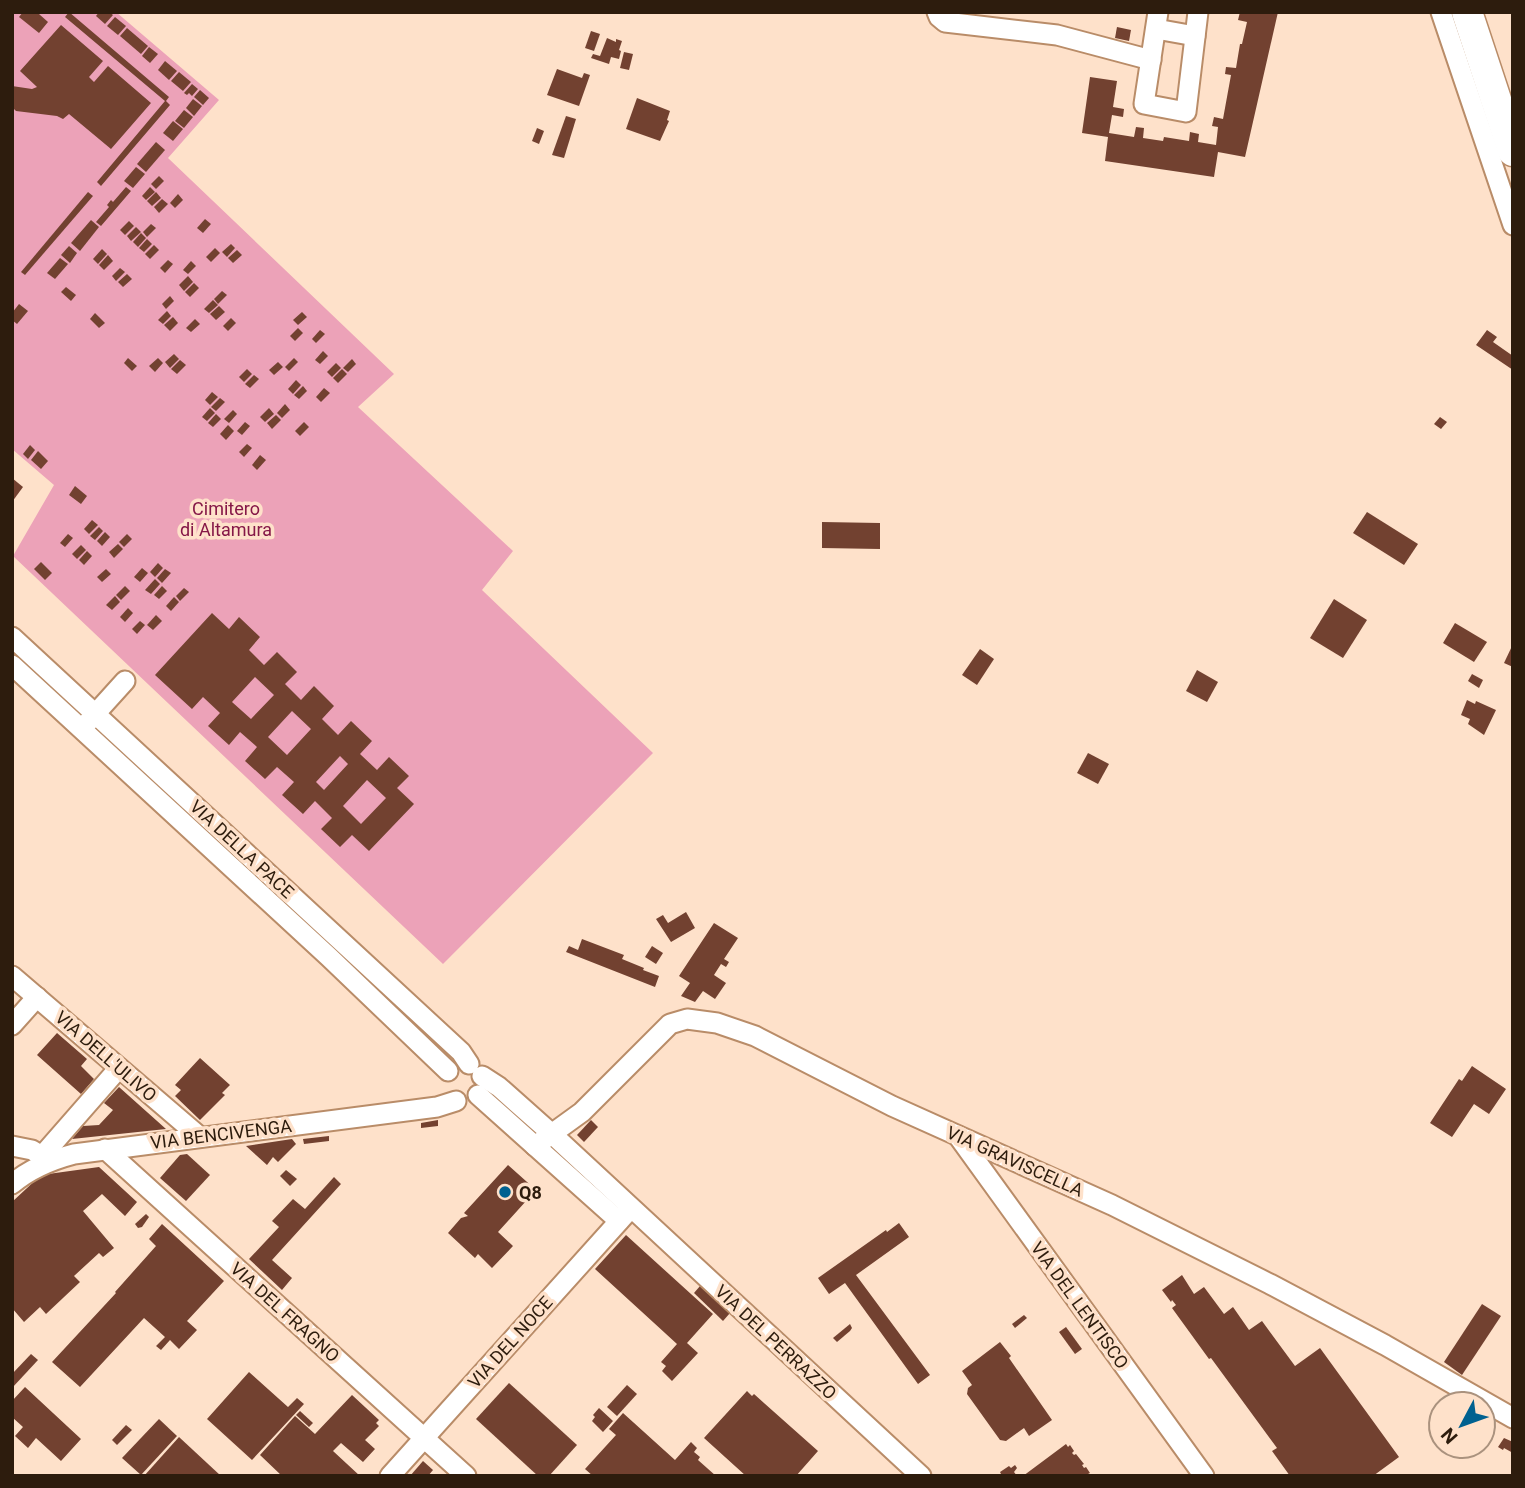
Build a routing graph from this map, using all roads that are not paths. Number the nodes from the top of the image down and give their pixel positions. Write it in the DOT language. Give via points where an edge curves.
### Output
graph roads {
  1 [pos="937,12"];
  2 [pos="1198,12"];
  3 [pos="1441,12"];
  4 [pos="1467,12"];
  5 [pos="1157,21"];
  6 [pos="1195,36"];
  7 [pos="1151,60"];
  8 [pos="1513,151"];
  9 [pos="1513,225"];
  10 [pos="12,637"];
  11 [pos="12,666"];
  12 [pos="125,681"];
  13 [pos="95,714"];
  14 [pos="82,729"];
  15 [pos="12,976"];
  16 [pos="37,997"];
  17 [pos="12,1025"];
  18 [pos="119,1068"];
  19 [pos="448,1071"];
  20 [pos="476,1078"];
  21 [pos="446,1100"];
  22 [pos="552,1135"];
  23 [pos="957,1135"];
  24 [pos="200,1137"];
  25 [pos="12,1146"];
  26 [pos="535,1146"];
  27 [pos="105,1149"];
  28 [pos="46,1158"];
  29 [pos="12,1185"];
  30 [pos="625,1215"];
  31 [pos="1513,1418"];
  32 [pos="424,1438"];
  33 [pos="390,1476"];
  34 [pos="466,1476"];
  35 [pos="921,1476"];
  36 [pos="1203,1476"];
  1 -- 7 [label="street" via="945,22 1057,35"];
  2 -- 6 [label="street"];
  3 -- 9 [label="street"];
  4 -- 8 [label="main road"];
  5 -- 6 [label="street"];
  5 -- 7 [label="street"];
  6 -- 7 [label="street" via="1186,112 1144,104"];
  10 -- 13 [label="street, VIA DELLA PACE"];
  11 -- 14 [label="street, VIA DELLA PACE"];
  12 -- 13 [label="street"];
  13 -- 14 [label="street"];
  13 -- 20 [label="street, VIA DELLA PACE" via="461,1052"];
  14 -- 19 [label="street, VIA DELLA PACE"];
  15 -- 16 [label="street, VIA DELL'ULIVO"];
  16 -- 17 [label="street"];
  16 -- 18 [label="street, VIA DELL'ULIVO"];
  18 -- 24 [label="street, VIA DELL'ULIVO"];
  18 -- 28 [label="street"];
  19 -- 20 [label="street" via="456,1064"];
  19 -- 21 [label="street"];
  20 -- 21 [label="street" via="469,1102"];
  20 -- 22 [label="street, VIA DELLA PACE" via="499,1087"];
  20 -- 26 [label="street, VIA DELLA PACE"];
  21 -- 24 [label="street, VIA BENCIVENGA"];
  22 -- 23 [label="street, VIA GRAVISCELLA" via="582,1112 670,1024 687,1019 755,1036"];
  22 -- 26 [label="street, VIA GRAVISCELLA"];
  22 -- 30 [label="street, VIA DELLA PACE"];
  23 -- 31 [label="street, VIA GRAVISCELLA" via="1270,1284"];
  23 -- 36 [label="street, VIA DEL LENTISCO"];
  24 -- 27 [label="street, VIA BENCIVENGA"];
  25 -- 28 [label="street"];
  26 -- 30 [label="street, VIA DELLA PACE"];
  27 -- 28 [label="street, VIA BENCIVENGA"];
  27 -- 32 [label="street, VIA DEL FRAGNO"];
  28 -- 29 [label="street, VIA BENCIVENGA"];
  30 -- 32 [label="street, VIA DEL NOCE"];
  30 -- 35 [label="street, VIA DEL PERRAZZO"];
  32 -- 33 [label="street, VIA DEL NOCE"];
  32 -- 34 [label="street, VIA DEL FRAGNO"];
}
